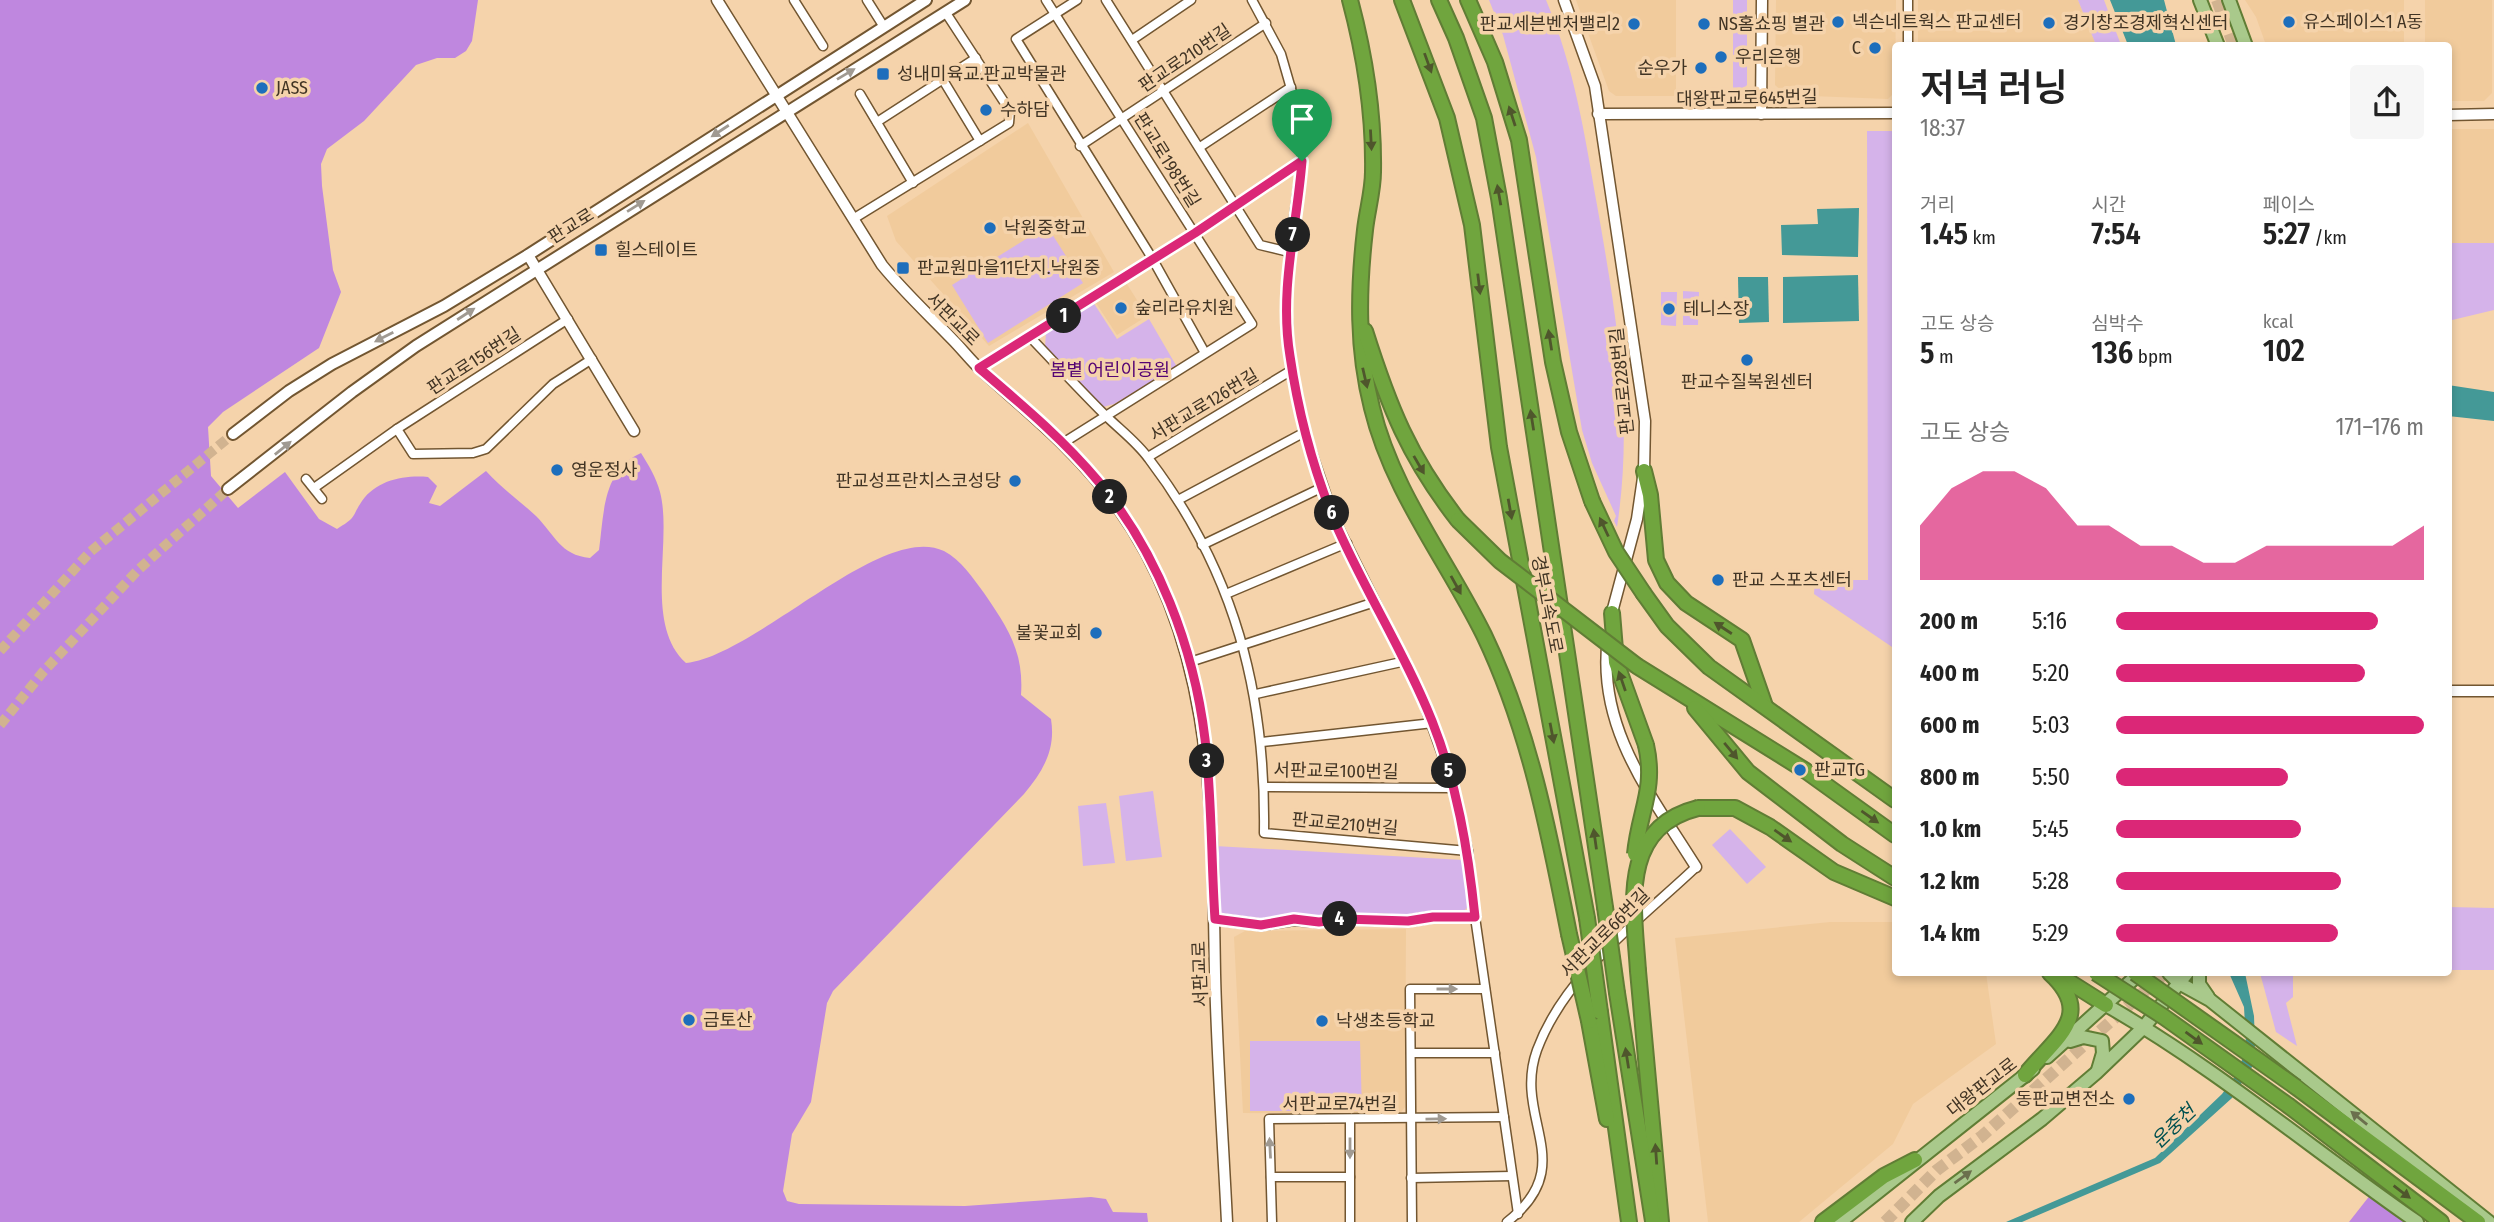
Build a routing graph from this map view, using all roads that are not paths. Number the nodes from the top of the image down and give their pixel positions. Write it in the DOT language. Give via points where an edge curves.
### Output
graph roads {
  1 [pos="717,0"];
  2 [pos="794,0"];
  3 [pos="867,0"];
  4 [pos="926,0"];
  5 [pos="965,0"];
  6 [pos="1046,0"];
  7 [pos="1077,0"];
  8 [pos="1106,0"];
  9 [pos="1191,0"];
  10 [pos="1252,0"];
  11 [pos="1350,0"];
  12 [pos="1402,0"];
  13 [pos="1439,0"];
  14 [pos="1468,0"];
  15 [pos="1564,0"];
  16 [pos="1762,0"];
  17 [pos="1908,0"];
  18 [pos="2200,0"];
  19 [pos="2229,0"];
  20 [pos="946,13"];
  21 [pos="1055,13"];
  22 [pos="1266,23"];
  23 [pos="884,27"];
  24 [pos="1132,40"];
  25 [pos="1908,42"];
  26 [pos="2216,42"];
  27 [pos="2245,42"];
  28 [pos="823,46"];
  29 [pos="976,58"];
  30 [pos="943,80"];
  31 [pos="1292,87"];
  32 [pos="1164,92"];
  33 [pos="777,94"];
  34 [pos="860,94"];
  35 [pos="787,110"];
  36 [pos="1892,113"];
  37 [pos="1598,114"];
  38 [pos="1761,114"];
  39 [pos="2494,114"];
  40 [pos="2452,115"];
  41 [pos="1122,118"];
  42 [pos="877,122"];
  43 [pos="980,141"];
  44 [pos="1080,146"];
  45 [pos="1200,147"];
  46 [pos="1302,161"];
  47 [pos="913,183"];
  48 [pos="1238,205"];
  49 [pos="853,219"];
  50 [pos="1195,233"];
  51 [pos="1289,252"];
  52 [pos="528,255"];
  53 [pos="1152,258"];
  54 [pos="537,269"];
  55 [pos="1359,310"];
  56 [pos="568,319"];
  57 [pos="1030,337"];
  58 [pos="1205,353"];
  59 [pos="592,359"];
  60 [pos="979,368"];
  61 [pos="1292,370"];
  62 [pos="1105,415"];
  63 [pos="397,429"];
  64 [pos="634,431"];
  65 [pos="1305,432"];
  66 [pos="233,434"];
  67 [pos="1063,443"];
  68 [pos="1148,457"];
  69 [pos="1644,471"];
  70 [pos="306,479"];
  71 [pos="1323,487"];
  72 [pos="314,488"];
  73 [pos="228,489"];
  74 [pos="322,499"];
  75 [pos="1178,500"];
  76 [pos="1346,543"];
  77 [pos="1202,545"];
  78 [pos="1226,594"];
  79 [pos="1376,602"];
  80 [pos="1612,613"];
  81 [pos="1242,643"];
  82 [pos="1406,661"];
  83 [pos="1190,662"];
  84 [pos="2452,691"];
  85 [pos="2494,691"];
  86 [pos="1256,694"];
  87 [pos="1687,698"];
  88 [pos="1765,706"];
  89 [pos="1433,723"];
  90 [pos="1262,742"];
  91 [pos="1265,787"];
  92 [pos="1454,788"];
  93 [pos="1892,798"];
  94 [pos="1892,833"];
  95 [pos="1468,851"];
  96 [pos="1696,867"];
  97 [pos="1892,876"];
  98 [pos="1633,886"];
  99 [pos="1892,897"];
  100 [pos="1475,917"];
  101 [pos="1215,919"];
  102 [pos="2053,976"];
  103 [pos="2061,976"];
  104 [pos="2101,976"];
  105 [pos="2134,976"];
  106 [pos="2141,976"];
  107 [pos="2199,976"];
  108 [pos="2183,978"];
  109 [pos="1485,989"];
  110 [pos="2215,1004"];
  111 [pos="2106,1005"];
  112 [pos="1594,1017"];
  113 [pos="2144,1027"];
  114 [pos="2064,1044"];
  115 [pos="1411,1053"];
  116 [pos="1495,1053"];
  117 [pos="2096,1073"];
  118 [pos="2025,1075"];
  119 [pos="1504,1117"];
  120 [pos="1350,1120"];
  121 [pos="1412,1120"];
  122 [pos="1915,1160"];
  123 [pos="1512,1176"];
  124 [pos="1271,1177"];
  125 [pos="1350,1177"];
  126 [pos="1411,1178"];
  127 [pos="1518,1214"];
  128 [pos="1227,1222"];
  129 [pos="1272,1222"];
  130 [pos="1350,1222"];
  131 [pos="1412,1222"];
  132 [pos="1507,1222"];
  133 [pos="1628,1222"];
  134 [pos="1653,1222"];
  135 [pos="1661,1222"];
  136 [pos="1823,1222"];
  137 [pos="1840,1222"];
  138 [pos="1912,1222"];
  139 [pos="2417,1222"];
  140 [pos="2441,1222"];
  141 [pos="2478,1222"];
  142 [pos="2488,1222"];
  1 -- 33 [label="street"];
  2 -- 28 [label="street"];
  3 -- 23 [label="street"];
  4 -- 23 [label="main road, 판교로"];
  5 -- 20 [label="main road, 판교로"];
  6 -- 21 [label="street, 판교로198번길"];
  7 -- 21 [label="street"];
  8 -- 24 [label="street, 판교로198번길"];
  9 -- 24 [label="street"];
  10 -- 22 [label="street"];
  11 -- 55 [label="highway, one-way" via="1364,60 1373,174"];
  12 -- 112 [label="highway, 경부고속도로, one-way, bridge" via="1447,118 1472,225 1499,447 1587,918"];
  134 -- 13 [label="highway, 경부고속도로, one-way, bridge" via="1499,198 1484,118"];
  88 -- 14 [label="highway, one-way, bridge" via="1709,667 1667,626 1615,552 1592,501 1569,432 1553,362 1519,140 1495,62"];
  15 -- 37 [label="street, 판교로228번길" via="1590,68"];
  16 -- 38 [label="street"];
  17 -- 25 [label="street"];
  18 -- 26 [label="main road"];
  19 -- 27 [label="main road"];
  20 -- 29 [label="street"];
  35 -- 20 [label="main road, 판교로, one-way"];
  21 -- 41 [label="street, 판교로198번길"];
  21 -- 44 [label="street" via="1016,39"];
  22 -- 31 [label="street"];
  22 -- 32 [label="street, 판교로210번길"];
  23 -- 33 [label="main road, 판교로"];
  24 -- 32 [label="street, 판교로198번길"];
  29 -- 30 [label="street"];
  29 -- 43 [label="street" via="1010,111 1006,125"];
  30 -- 42 [label="street"];
  30 -- 43 [label="street"];
  31 -- 45 [label="street"];
  31 -- 46 [label="street"];
  32 -- 41 [label="street, 판교로210번길"];
  32 -- 45 [label="street, 판교로198번길"];
  33 -- 35 [label="street, 서판교로"];
  33 -- 52 [label="main road, 판교로, one-way"];
  34 -- 42 [label="street"];
  35 -- 49 [label="street, 서판교로"];
  54 -- 35 [label="main road, 판교로, one-way"];
  36 -- 38 [label="street, 대왕판교로645번길"];
  37 -- 38 [label="street, 대왕판교로645번길"];
  37 -- 69 [label="street, 판교로228번길" via="1645,421"];
  39 -- 40 [label="street"];
  41 -- 44 [label="street, 판교로210번길"];
  41 -- 50 [label="street, 판교로198번길"];
  42 -- 47 [label="street"];
  43 -- 47 [label="street"];
  44 -- 53 [label="street"];
  45 -- 48 [label="street, 판교로198번길"];
  46 -- 48 [label="street"];
  46 -- 51 [label="street"];
  47 -- 49 [label="street"];
  48 -- 50 [label="street"];
  48 -- 51 [label="street" via="1261,245"];
  49 -- 60 [label="street, 서판교로" via="901,289"];
  50 -- 53 [label="street"];
  50 -- 58 [label="street, 판교로198번길" via="1252,324"];
  51 -- 61 [label="street" via="1287,320"];
  52 -- 54 [label="street"];
  52 -- 66 [label="main road, 판교로, one-way" via="444,306 332,364"];
  53 -- 57 [label="street"];
  53 -- 58 [label="street"];
  54 -- 56 [label="street"];
  73 -- 54 [label="main road, 판교로, one-way" via="352,392"];
  55 -- 87 [label="highway, one-way, bridge" via="1384,393 1404,439 1458,520 1500,561 1637,666"];
  55 -- 112 [label="highway, one-way, bridge" via="1361,361 1389,461 1483,634 1529,753 1569,934"];
  56 -- 59 [label="street"];
  56 -- 63 [label="street, 판교로156번길"];
  57 -- 60 [label="street"];
  57 -- 62 [label="street, 서판교로126번길"];
  58 -- 62 [label="street"];
  59 -- 63 [label="street" via="552,384 480,452 413,454"];
  59 -- 64 [label="street"];
  60 -- 67 [label="street, 서판교로"];
  61 -- 65 [label="street"];
  61 -- 68 [label="street, 서판교로126번길"];
  62 -- 67 [label="street"];
  62 -- 68 [label="street, 서판교로126번길"];
  63 -- 72 [label="street, 판교로156번길"];
  65 -- 71 [label="street"];
  65 -- 75 [label="street"];
  67 -- 83 [label="street, 서판교로" via="1127,521 1164,594"];
  68 -- 75 [label="street"];
  69 -- 80 [label="street, 판교로228번길" via="1637,519"];
  88 -- 69 [label="highway, one-way" via="1742,640 1686,603 1667,583 1656,560"];
  70 -- 72 [label="street"];
  71 -- 76 [label="street"];
  71 -- 77 [label="street"];
  72 -- 74 [label="street"];
  75 -- 77 [label="street"];
  76 -- 78 [label="street"];
  76 -- 79 [label="street"];
  77 -- 78 [label="street"];
  78 -- 81 [label="street"];
  79 -- 81 [label="street"];
  79 -- 82 [label="street"];
  80 -- 96 [label="street, 판교로228번길" via="1606,657 1610,710 1637,772"];
  98 -- 80 [label="highway, one-way, bridge" via="1651,770 1616,662"];
  81 -- 83 [label="street"];
  81 -- 86 [label="street"];
  82 -- 86 [label="street"];
  82 -- 89 [label="street"];
  83 -- 101 [label="street, 서판교로" via="1205,737"];
  84 -- 85 [label="street"];
  86 -- 90 [label="street"];
  87 -- 94 [label="highway, one-way" via="1806,771"];
  87 -- 97 [label="highway, one-way" via="1748,772"];
  88 -- 93 [label="highway"];
  89 -- 90 [label="street, 서판교로100번길"];
  89 -- 92 [label="street"];
  90 -- 91 [label="street, 서판교로100번길"];
  91 -- 92 [label="street, 서판교로100번길"];
  91 -- 95 [label="street, 판교로210번길" via="1264,833"];
  92 -- 95 [label="street"];
  95 -- 100 [label="street"];
  96 -- 127 [label="street, 서판교로66번길" via="1572,985 1543,1037 1531,1080 1542,1171 1535,1195"];
  98 -- 99 [label="highway, one-way, bridge" via="1644,846 1677,813 1735,808 1834,872"];
  135 -- 98 [label="highway, one-way, bridge"];
  100 -- 101 [label="street" via="1294,919 1261,925"];
  100 -- 109 [label="street"];
  101 -- 128 [label="street, 서판교로"];
  102 -- 118 [label="highway" via="2069,994 2070,1021"];
  103 -- 111 [label="highway"];
  104 -- 140 [label="highway, one-way, bridge" via="2289,1106"];
  105 -- 111 [label="main road, 대왕판교로"];
  106 -- 141 [label="highway, bridge"];
  107 -- 110 [label="main road" via="2199,984"];
  108 -- 110 [label="main road"];
  108 -- 113 [label="main road"];
  115 -- 109 [label="street, 서판교로74번길, one-way" via="1410,989"];
  109 -- 116 [label="street"];
  142 -- 110 [label="main road, one-way"];
  111 -- 113 [label="main road"];
  111 -- 114 [label="main road, 대왕판교로"];
  112 -- 133 [label="highway, 경부고속도로"];
  113 -- 117 [label="main road"];
  113 -- 139 [label="main road"];
  114 -- 117 [label="main road" via="2082,1037 2102,1041"];
  114 -- 118 [label="main road, 대왕판교로"];
  115 -- 116 [label="street"];
  115 -- 121 [label="street, 서판교로74번길"];
  116 -- 119 [label="street"];
  138 -- 117 [label="main road, one-way"];
  118 -- 122 [label="main road, 대왕판교로"];
  121 -- 119 [label="street, 서판교로74번길, one-way"];
  119 -- 123 [label="street"];
  120 -- 121 [label="street, 서판교로74번길"];
  124 -- 120 [label="street, 서판교로74번길, one-way" via="1269,1119"];
  120 -- 125 [label="street, one-way"];
  121 -- 126 [label="street"];
  122 -- 136 [label="highway" via="1884,1175"];
  122 -- 137 [label="main road, 대왕판교로"];
  123 -- 126 [label="street"];
  123 -- 127 [label="street"];
  124 -- 125 [label="street"];
  124 -- 129 [label="street"];
  125 -- 130 [label="street"];
  126 -- 131 [label="street"];
  127 -- 132 [label="street, 서판교로66번길"];
}
